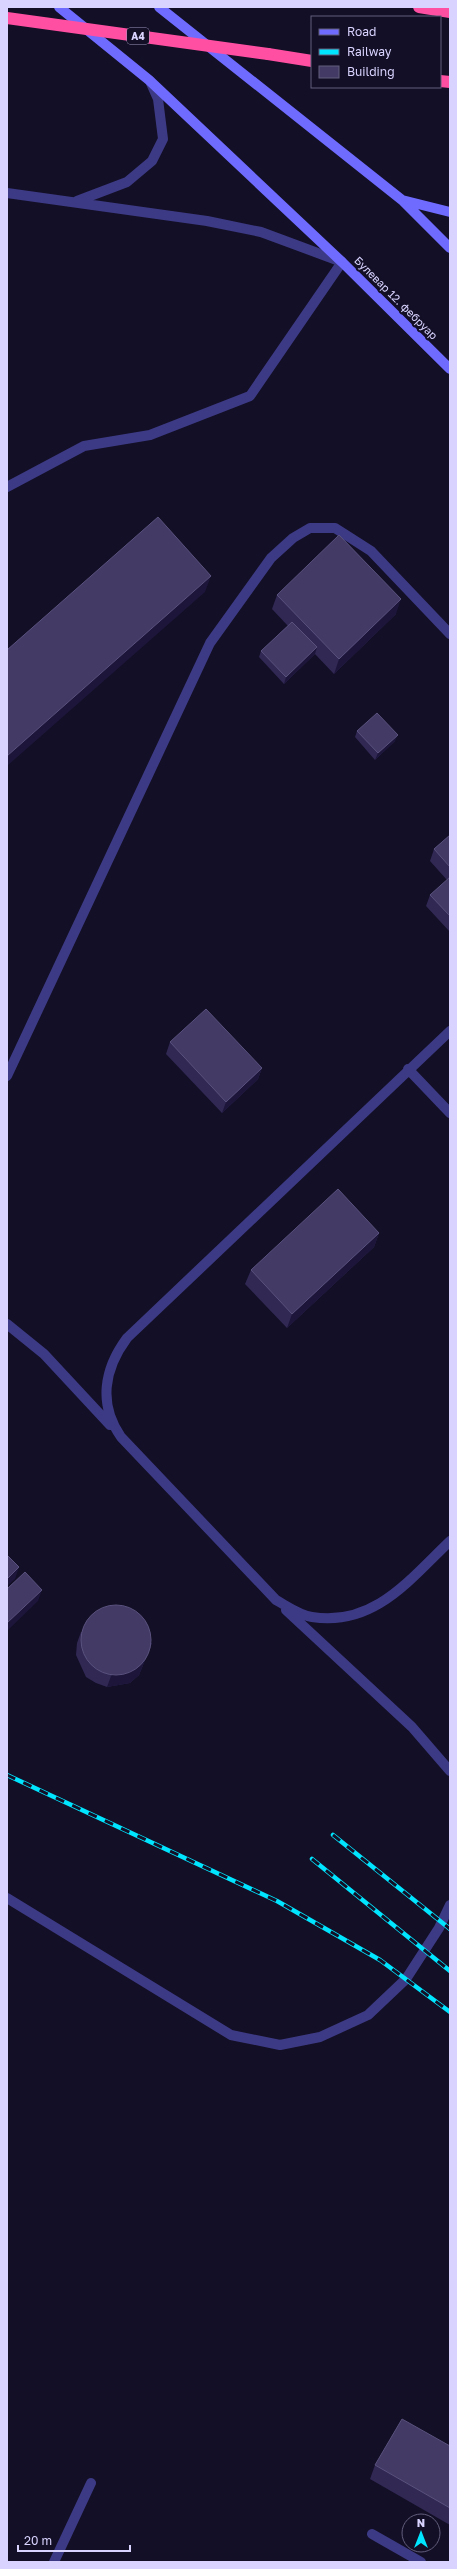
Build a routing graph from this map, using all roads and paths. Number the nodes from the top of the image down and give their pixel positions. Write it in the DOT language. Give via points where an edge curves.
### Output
graph roads {
  1 [pos="59,7"];
  2 [pos="159,7"];
  3 [pos="419,7"];
  4 [pos="450,12"];
  5 [pos="7,18"];
  6 [pos="311,61"];
  7 [pos="149,80"];
  8 [pos="7,193"];
  9 [pos="402,200"];
  10 [pos="75,202"];
  11 [pos="450,212"];
  12 [pos="450,248"];
  13 [pos="342,262"];
  14 [pos="450,369"];
  15 [pos="7,488"];
  16 [pos="450,634"];
  17 [pos="450,1031"];
  18 [pos="408,1069"];
  19 [pos="7,1076"];
  20 [pos="450,1113"];
  21 [pos="7,1324"];
  22 [pos="121,1437"];
  23 [pos="450,1541"];
  24 [pos="276,1600"];
  25 [pos="450,1771"];
  26 [pos="7,1898"];
  27 [pos="450,1905"];
  28 [pos="92,2483"];
  29 [pos="372,2534"];
  30 [pos="54,2562"];
  31 [pos="421,2562"];
  1 -- 7 [label="main road, Булевар 12. фебруар"];
  2 -- 9 [label="main road"];
  3 -- 4 [label="highway"];
  5 -- 6 [label="highway, A4, bridge"];
  7 -- 10 [label="lane" via="158,99 164,139 152,161 128,182"];
  7 -- 13 [label="main road, Булевар 12. фебруар"];
  8 -- 10 [label="lane"];
  9 -- 11 [label="main road"];
  9 -- 12 [label="main road"];
  10 -- 13 [label="lane" via="207,221 261,232"];
  13 -- 14 [label="main road, Булевар 12. фебруар"];
  13 -- 15 [label="lane" via="250,396 150,435 84,446"];
  16 -- 19 [label="lane" via="371,551 335,528 310,528 293,538 271,558 210,643"];
  17 -- 18 [label="lane"];
  18 -- 20 [label="lane"];
  18 -- 22 [label="lane" via="128,1338 111,1364 106,1392 108,1415"];
  21 -- 22 [label="lane" via="44,1354"];
  22 -- 24 [label="lane"];
  23 -- 24 [label="lane" via="389,1598 373,1609 338,1617 311,1617"];
  24 -- 25 [label="lane" via="412,1727"];
  26 -- 27 [label="lane" via="231,2035 280,2045 320,2037 368,2015 406,1979 440,1928"];
  28 -- 30 [label="lane"];
  29 -- 31 [label="lane"];
}
